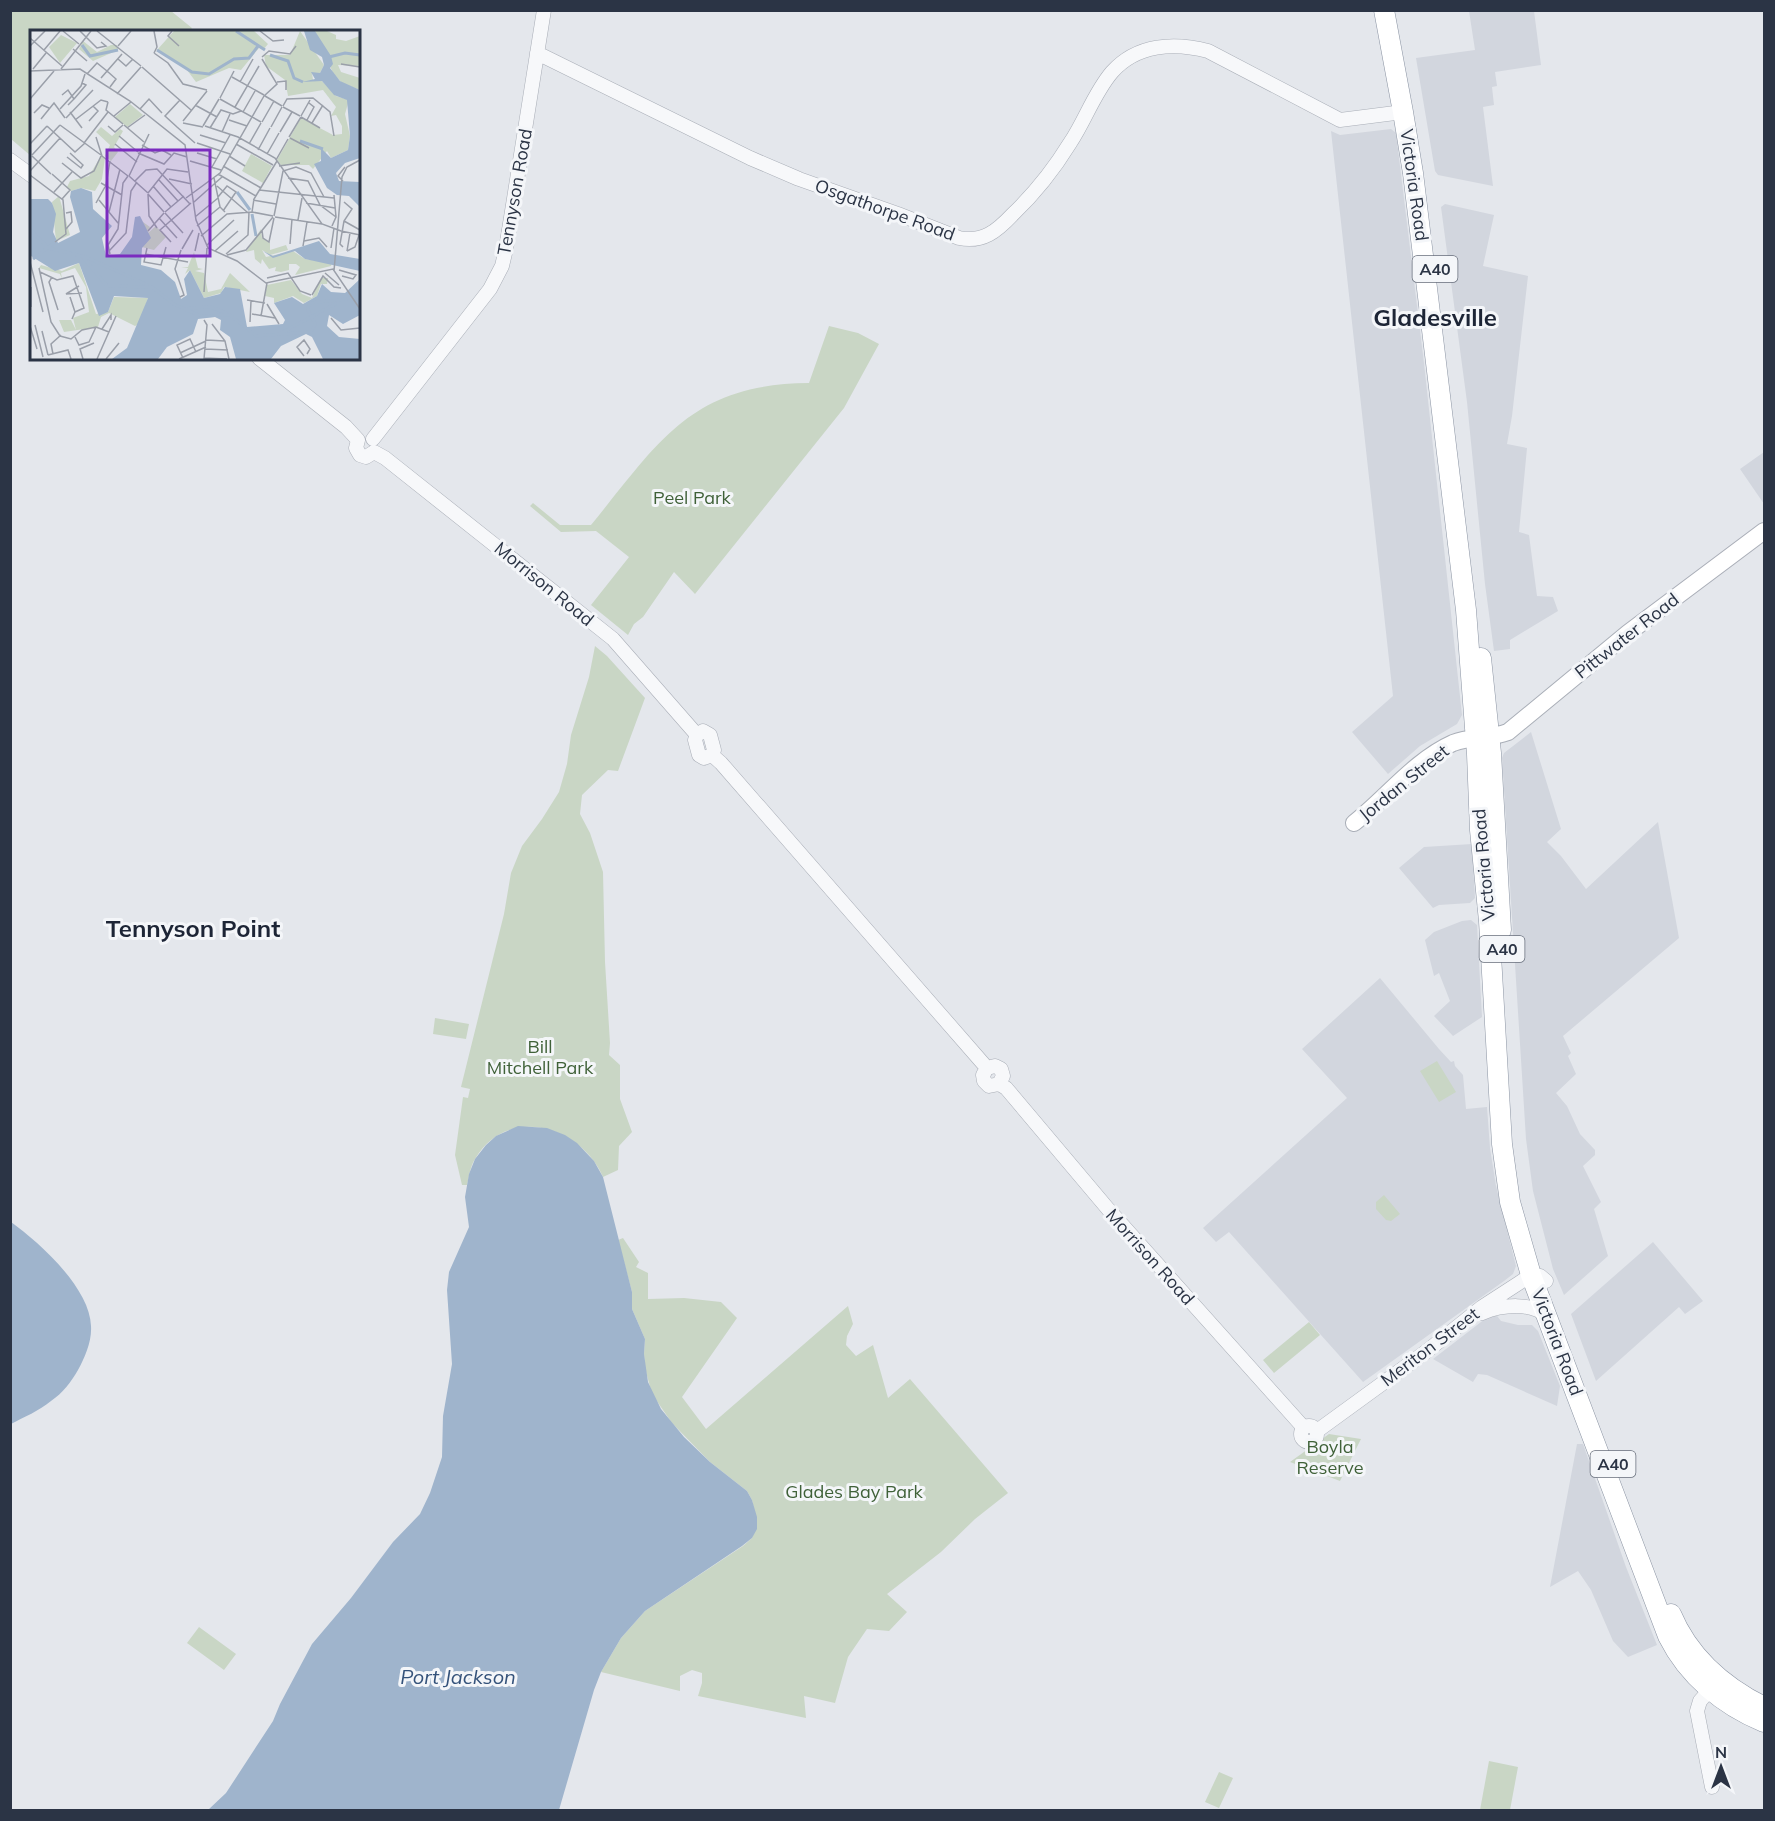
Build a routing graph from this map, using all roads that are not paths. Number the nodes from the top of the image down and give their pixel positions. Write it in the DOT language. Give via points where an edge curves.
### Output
graph roads {
  1 [pos="544,10"];
  2 [pos="1384,10"];
  3 [pos="1393,10"];
  4 [pos="537,53"];
  5 [pos="1404,112"];
  6 [pos="10,159"];
  7 [pos="30,174"];
  8 [pos="262,360"];
  9 [pos="369,444"];
  10 [pos="1764,531"];
  11 [pos="1483,738"];
  12 [pos="1354,823"];
  13 [pos="1539,1278"];
  14 [pos="1474,1316"];
  15 [pos="1549,1319"];
  16 [pos="1310,1429"];
  17 [pos="1714,1684"];
  18 [pos="1764,1707"];
  19 [pos="1764,1722"];
  20 [pos="1712,1787"];
  1 -- 4 [label="street, Tennyson Road"];
  2 -- 5 [label="highway, Victoria Road / A40"];
  3 -- 11 [label="highway, Victoria Road / A40" via="1416,132 1472,568"];
  4 -- 5 [label="street, Osgathorpe Road" via="750,158 958,238 973,240 999,229 1028,200 1070,144 1111,73 1145,50 1169,45 1208,51 1341,120"];
  4 -- 9 [label="street, Tennyson Road" via="502,266 490,289"];
  5 -- 11 [label="highway, Victoria Road / A40"];
  6 -- 7 [label="street"];
  8 -- 9 [label="street, Morrison Road"];
  9 -- 16 [label="street, Morrison Road" via="613,639 697,735 699,754 704,758 712,755 721,763 987,1068 1000,1069 1003,1076 999,1084"];
  10 -- 11 [label="main road, Pittwater Road" via="1628,633 1508,732"];
  11 -- 12 [label="main road, Jordan Street" via="1454,742 1442,749"];
  11 -- 13 [label="highway, Victoria Road / A40" via="1500,881 1514,1142"];
  13 -- 14 [label="street, Meriton Street" via="1482,1307"];
  13 -- 15 [label="highway, Victoria Road / A40"];
  13 -- 17 [label="highway, Victoria Road / A40" via="1674,1620"];
  14 -- 15 [label="street" via="1492,1309 1531,1307"];
  14 -- 16 [label="street, Meriton Street"];
  15 -- 17 [label="highway, Victoria Road / A40" via="1676,1651 1698,1678"];
  17 -- 18 [label="highway, Victoria Road / A40"];
  17 -- 19 [label="highway, Victoria Road / A40" via="1745,1713"];
  17 -- 20 [label="street" via="1697,1711"];
}
